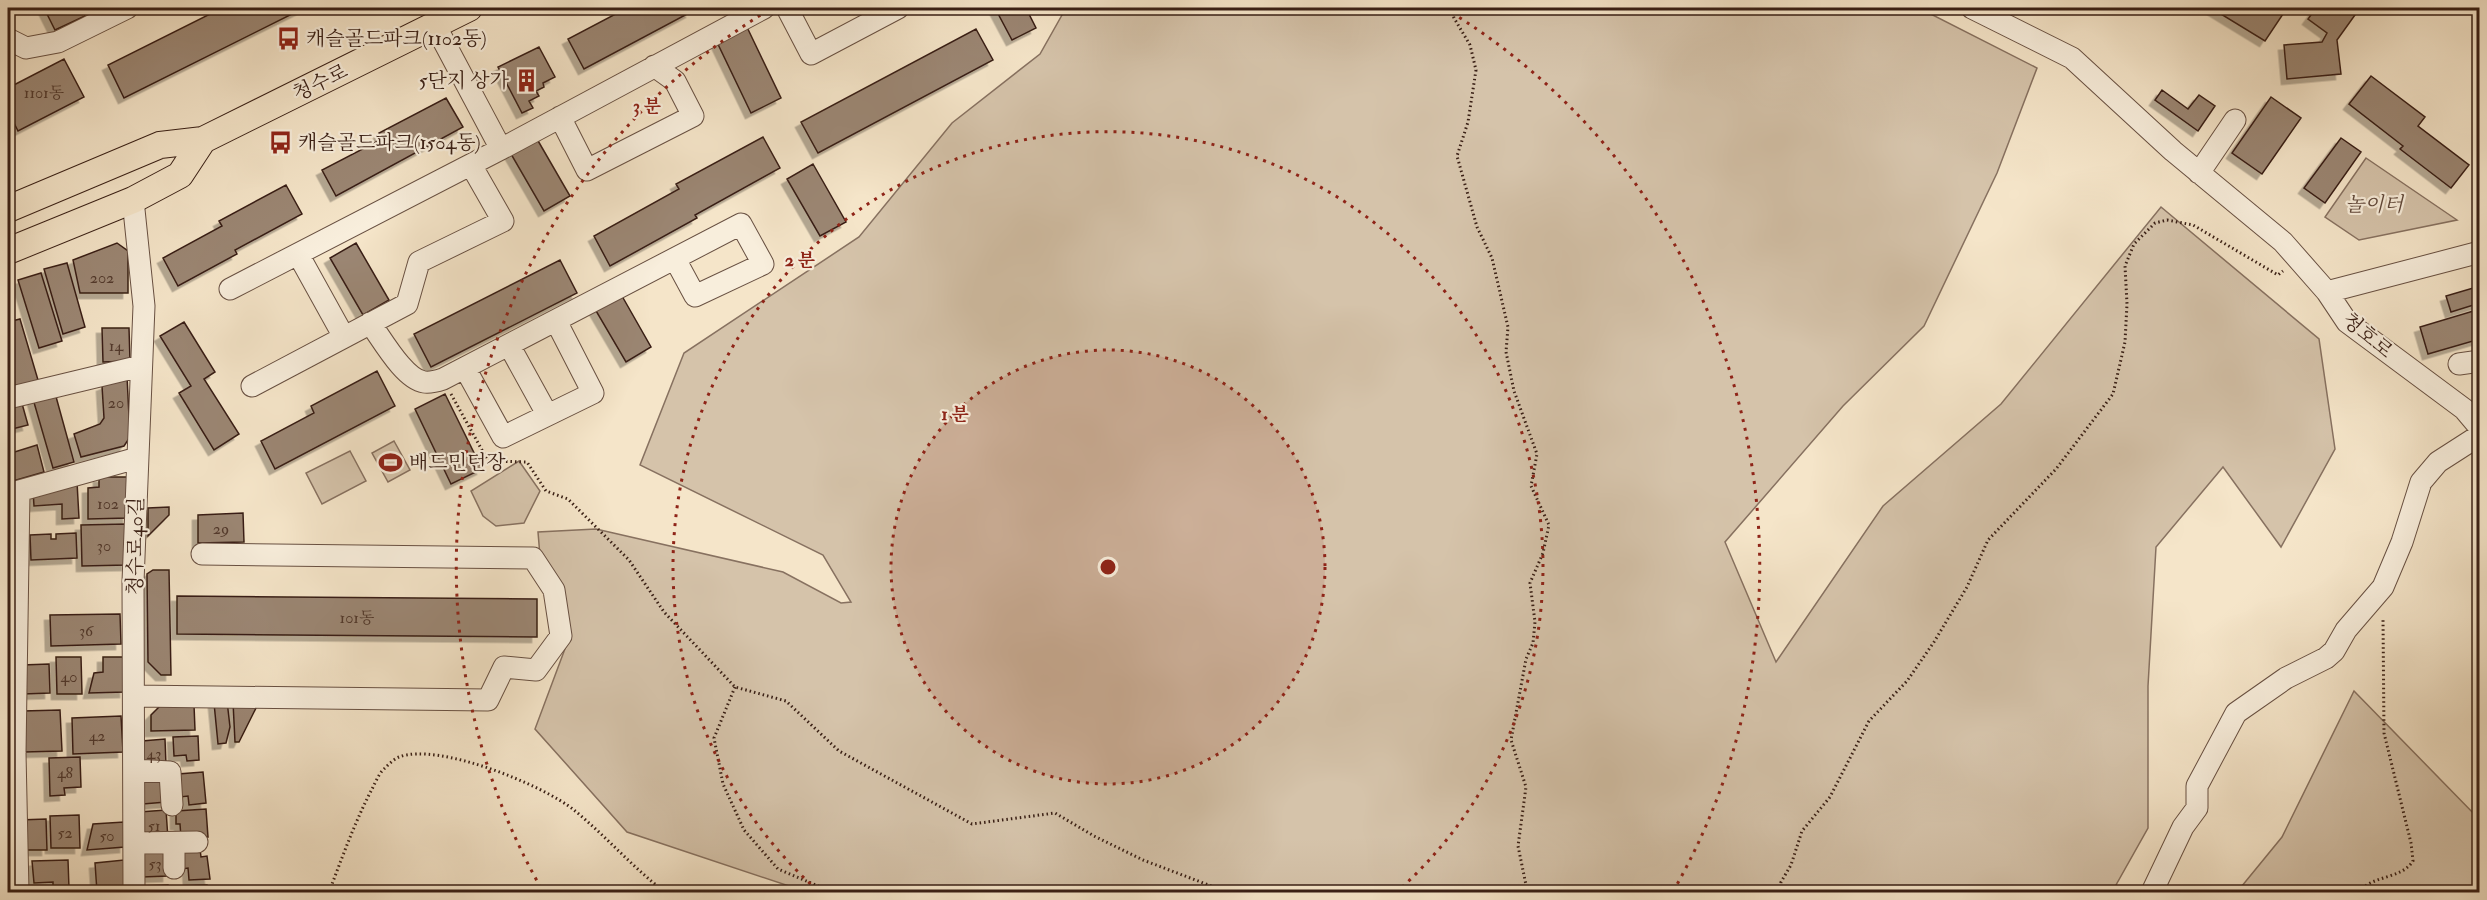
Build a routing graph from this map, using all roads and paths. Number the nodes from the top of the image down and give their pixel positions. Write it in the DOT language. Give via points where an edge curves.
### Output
graph roads {
  1 [pos="127,8"];
  2 [pos="469,8"];
  3 [pos="764,8"];
  4 [pos="787,8"];
  5 [pos="898,8"];
  6 [pos="1451,8"];
  7 [pos="1972,8"];
  8 [pos="439,18"];
  9 [pos="8,39"];
  10 [pos="654,66"];
  11 [pos="560,117"];
  12 [pos="2235,120"];
  13 [pos="203,140"];
  14 [pos="501,149"];
  15 [pos="471,165"];
  16 [pos="2199,173"];
  17 [pos="133,200"];
  18 [pos="8,209"];
  19 [pos="8,251"];
  20 [pos="2480,252"];
  21 [pos="298,254"];
  22 [pos="675,259"];
  23 [pos="2300,261"];
  24 [pos="230,289"];
  25 [pos="2327,292"];
  26 [pos="556,321"];
  27 [pos="370,323"];
  28 [pos="344,337"];
  29 [pos="509,345"];
  30 [pos="141,366"];
  31 [pos="465,368"];
  32 [pos="443,379"];
  33 [pos="252,386"];
  34 [pos="8,398"];
  35 [pos="547,414"];
  36 [pos="2480,428"];
  37 [pos="2480,435"];
  38 [pos="137,458"];
  39 [pos="13,493"];
  40 [pos="202,554"];
  41 [pos="2383,587"];
  42 [pos="735,687"];
  43 [pos="134,696"];
  44 [pos="134,770"];
  45 [pos="172,805"];
  46 [pos="197,842"];
  47 [pos="134,843"];
  48 [pos="174,843"];
  49 [pos="174,868"];
  50 [pos="18,892"];
  51 [pos="134,892"];
  52 [pos="329,892"];
  53 [pos="665,892"];
  54 [pos="832,892"];
  55 [pos="1227,892"];
  56 [pos="1525,892"];
  57 [pos="1780,892"];
  58 [pos="2152,892"];
  59 [pos="2359,892"];
  1 -- 9 [label="street" via="58,42 26,48"];
  2 -- 8 [label="main road, 청수로"];
  3 -- 10 [label="street"];
  4 -- 5 [label="street" via="811,54"];
  6 -- 56 [label="path" via="1470,45 1476,70 1468,122 1457,156 1477,227 1492,258 1508,327 1506,352 1514,391 1537,454 1531,486 1549,525 1543,553 1530,583 1535,622 1533,643 1526,659 1511,740 1526,787 1518,846"];
  7 -- 16 [label="street" via="2072,58"];
  8 -- 13 [label="main road, 청수로"];
  8 -- 14 [label="street"];
  10 -- 11 [label="street"];
  10 -- 11 [label="street" via="675,81 693,116 587,170"];
  11 -- 14 [label="street"];
  12 -- 16 [label="street"];
  13 -- 17 [label="main road" via="180,175"];
  13 -- 18 [label="main road, 청수로" via="160,145"];
  14 -- 15 [label="street"];
  15 -- 21 [label="street"];
  15 -- 27 [label="street" via="502,221 419,262 407,304"];
  16 -- 23 [label="street" via="2283,242"];
  17 -- 19 [label="main road"];
  17 -- 30 [label="street, 청수로40길" via="144,306"];
  20 -- 25 [label="street, 청호로"];
  21 -- 24 [label="street"];
  21 -- 28 [label="street"];
  22 -- 26 [label="street"];
  23 -- 25 [label="street"];
  23 -- 57 [label="path" via="2278,275 2193,225 2167,219 2155,223 2134,244 2125,266 2125,342 2113,394 2056,469 1988,540 1967,587 1934,642 1906,681 1869,721 1830,797 1802,831"];
  25 -- 36 [label="street, 청호로" via="2347,322 2464,409"];
  26 -- 29 [label="street"];
  26 -- 35 [label="street" via="593,393"];
  27 -- 28 [label="street"];
  27 -- 32 [label="street" via="417,381"];
  28 -- 33 [label="street"];
  29 -- 31 [label="street"];
  29 -- 35 [label="street"];
  30 -- 34 [label="street"];
  30 -- 38 [label="street, 청수로40길"];
  31 -- 32 [label="street"];
  31 -- 35 [label="street" via="503,437"];
  32 -- 42 [label="path" via="488,461 527,462 546,491 568,499 629,560 664,612"];
  37 -- 41 [label="street" via="2438,462 2421,482"];
  38 -- 39 [label="street"];
  38 -- 43 [label="street, 청수로40길"];
  39 -- 50 [label="street"];
  40 -- 43 [label="street" via="533,558 554,590 561,636 536,670 504,667 488,700"];
  41 -- 58 [label="street" via="2326,658 2286,678 2235,713 2197,786 2197,808 2183,827"];
  41 -- 59 [label="path" via="2380,598 2385,638 2384,733 2413,861"];
  42 -- 54 [label="path" via="714,738 723,784 744,830 778,868"];
  42 -- 55 [label="path" via="786,701 839,751 972,824 1055,813 1143,860"];
  43 -- 44 [label="street, 청수로40길"];
  44 -- 45 [label="street" via="170,772"];
  44 -- 47 [label="street, 청수로40길"];
  46 -- 48 [label="street"];
  47 -- 48 [label="street"];
  47 -- 51 [label="street, 청수로40길"];
  48 -- 49 [label="street"];
  52 -- 53 [label="path" via="361,811 382,771 400,757 416,755 442,757 497,771 539,788 573,809"];
}
